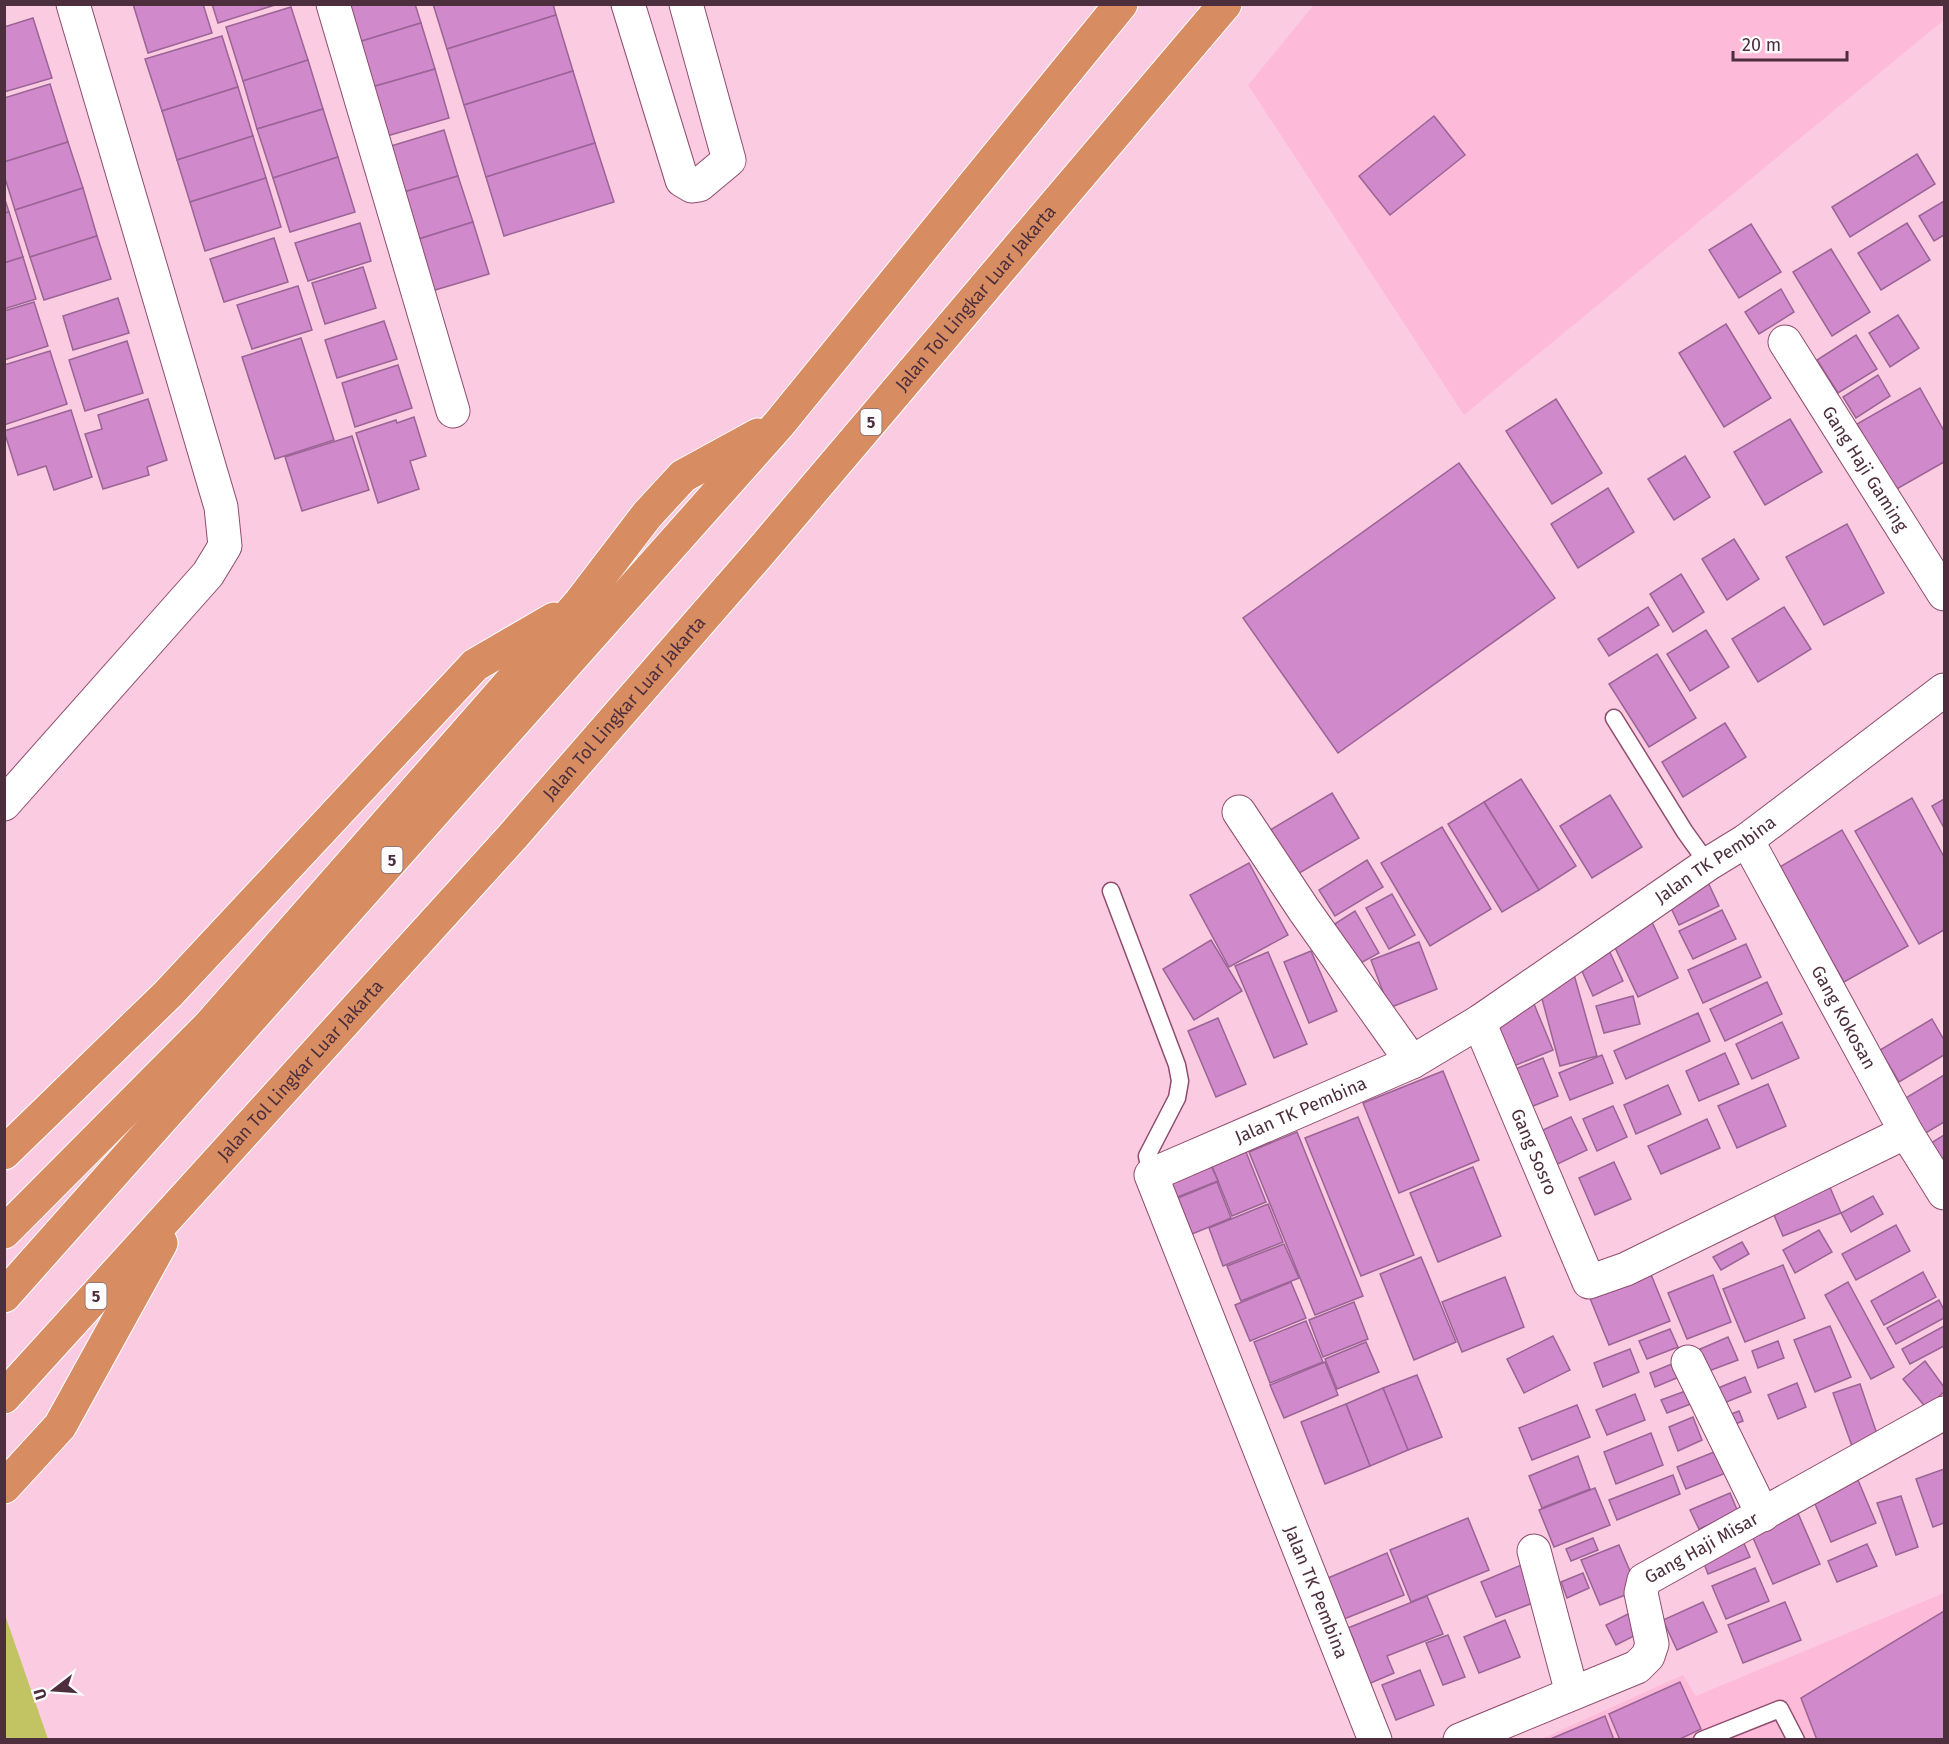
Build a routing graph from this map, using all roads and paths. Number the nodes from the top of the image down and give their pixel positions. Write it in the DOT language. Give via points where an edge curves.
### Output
graph roads {
  1 [pos="73,4"];
  2 [pos="333,4"];
  3 [pos="628,4"];
  4 [pos="686,4"];
  5 [pos="1121,4"];
  6 [pos="1225,4"];
  7 [pos="1785,342"];
  8 [pos="453,411"];
  9 [pos="779,424"];
  10 [pos="1944,594"];
  11 [pos="579,604"];
  12 [pos="1944,690"];
  13 [pos="1614,718"];
  14 [pos="4,804"];
  15 [pos="1239,812"];
  16 [pos="1747,840"];
  17 [pos="1708,864"];
  18 [pos="1111,891"];
  19 [pos="1479,1022"];
  20 [pos="1412,1062"];
  21 [pos="1906,1132"];
  22 [pos="4,1153"];
  23 [pos="1151,1175"];
  24 [pos="1944,1192"];
  25 [pos="188,1195"];
  26 [pos="4,1232"];
  27 [pos="4,1296"];
  28 [pos="1688,1362"];
  29 [pos="4,1397"];
  30 [pos="1944,1413"];
  31 [pos="4,1487"];
  32 [pos="1763,1515"];
  33 [pos="1534,1551"];
  34 [pos="1572,1693"];
  35 [pos="1375,1740"];
  36 [pos="1460,1740"];
  37 [pos="1702,1740"];
  38 [pos="1796,1740"];
  1 -- 14 [label="street" via="221,507 225,546 208,574"];
  2 -- 8 [label="street"];
  3 -- 4 [label="street" via="682,180 692,186 699,185 729,160"];
  5 -- 9 [label="highway, 5"];
  6 -- 25 [label="highway, Jalan Tol Lingkar Luar Jakarta / 5" via="762,550 521,827"];
  7 -- 10 [label="street, Gang Haji Gaming"];
  9 -- 11 [label="highway" via="684,476 647,515"];
  9 -- 27 [label="highway, 5"];
  11 -- 22 [label="highway" via="475,665 168,994"];
  11 -- 26 [label="highway" via="210,1025"];
  12 -- 16 [label="street, Jalan TK Pembina"];
  13 -- 17 [label="lane"];
  15 -- 20 [label="street"];
  16 -- 17 [label="street, Jalan TK Pembina"];
  16 -- 21 [label="street, Gang Kokosan"];
  17 -- 19 [label="street, Jalan TK Pembina"];
  18 -- 23 [label="lane" via="1180,1081 1177,1098 1147,1156"];
  19 -- 20 [label="street, Jalan TK Pembina"];
  19 -- 21 [label="street, Gang Sosro" via="1589,1282 1626,1269"];
  20 -- 23 [label="street, Jalan TK Pembina"];
  21 -- 24 [label="street, Gang Kokosan"];
  23 -- 35 [label="street, Jalan TK Pembina"];
  25 -- 29 [label="highway, Jalan Tol Lingkar Luar Jakarta / 5"];
  25 -- 31 [label="highway" via="60,1426"];
  28 -- 32 [label="street"];
  30 -- 32 [label="street, Gang Haji Misar"];
  32 -- 34 [label="street, Gang Haji Misar" via="1644,1580 1641,1593 1652,1644 1648,1656 1637,1667"];
  33 -- 34 [label="street"];
  34 -- 36 [label="street, Gang Haji Misar"];
  37 -- 38 [label="lane" via="1780,1709"];
}
